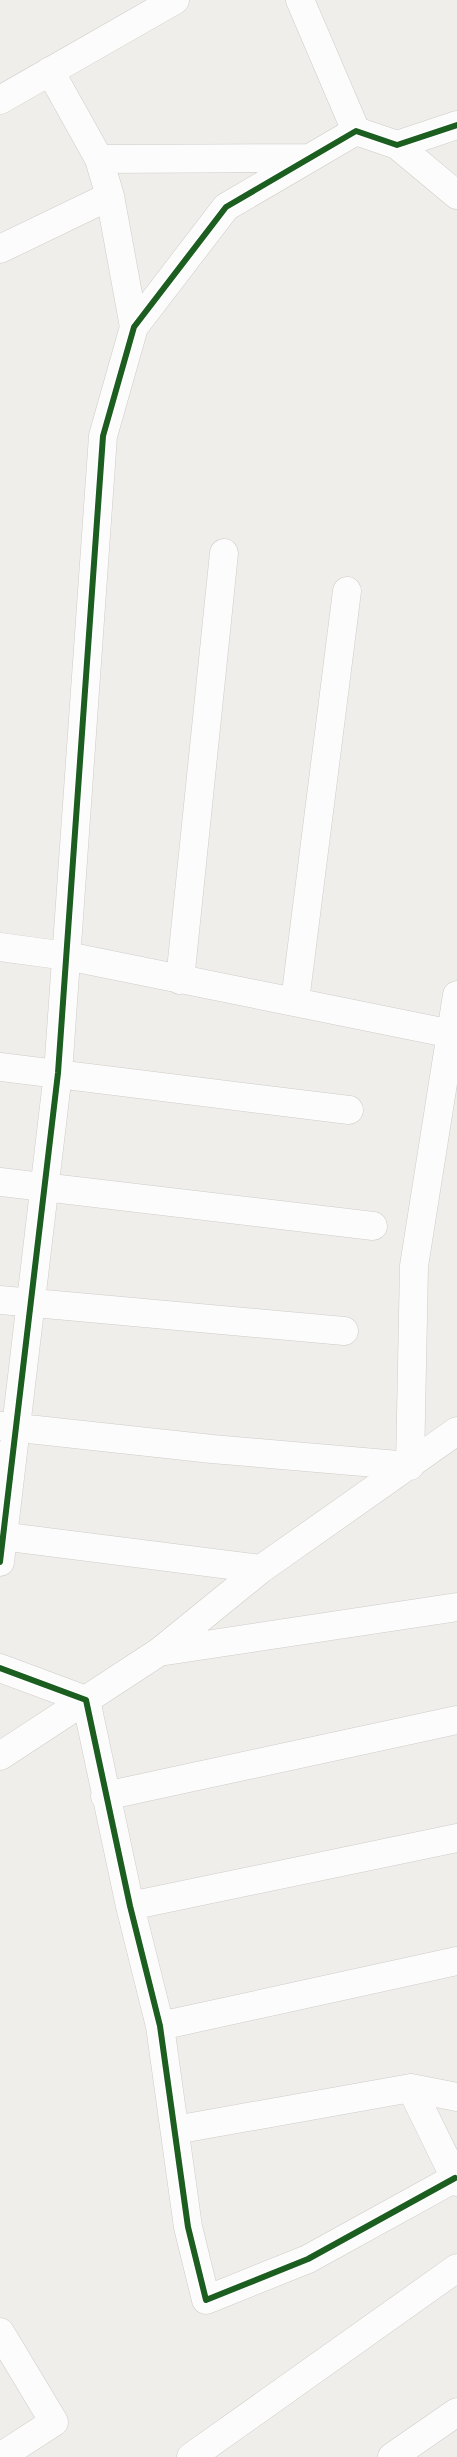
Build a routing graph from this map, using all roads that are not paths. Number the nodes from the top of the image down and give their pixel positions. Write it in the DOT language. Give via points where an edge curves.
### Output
graph roads {
  1 [pos="175,0"];
  2 [pos="300,0"];
  3 [pos="50,71"];
  4 [pos="0,100"];
  5 [pos="457,125"];
  6 [pos="356,131"];
  7 [pos="397,145"];
  8 [pos="310,158"];
  9 [pos="99,159"];
  10 [pos="457,195"];
  11 [pos="110,196"];
  12 [pos="0,249"];
  13 [pos="134,327"];
  14 [pos="224,553"];
  15 [pos="348,591"];
  16 [pos="0,947"];
  17 [pos="66,956"];
  18 [pos="180,980"];
  19 [pos="457,995"];
  20 [pos="295,1001"];
  21 [pos="453,1035"];
  22 [pos="0,1067"];
  23 [pos="58,1073"];
  24 [pos="349,1110"];
  25 [pos="0,1182"];
  26 [pos="44,1187"];
  27 [pos="373,1226"];
  28 [pos="0,1300"];
  29 [pos="30,1303"];
  30 [pos="344,1330"];
  31 [pos="8,1427"];
  32 [pos="457,1431"];
  33 [pos="410,1466"];
  34 [pos="1,1545"];
  35 [pos="260,1569"];
  36 [pos="457,1606"];
  37 [pos="159,1652"];
  38 [pos="0,1668"];
  39 [pos="86,1700"];
  40 [pos="457,1720"];
  41 [pos="0,1756"];
  42 [pos="105,1796"];
  43 [pos="457,1838"];
  44 [pos="130,1906"];
  45 [pos="457,1961"];
  46 [pos="160,2026"];
  47 [pos="410,2088"];
  48 [pos="457,2097"];
  49 [pos="175,2130"];
  50 [pos="456,2180"];
  51 [pos="457,2268"];
  52 [pos="0,2332"];
  53 [pos="457,2412"];
  54 [pos="0,2457"];
  55 [pos="190,2457"];
  56 [pos="392,2457"];
  1 -- 3 [label="street"];
  2 -- 6 [label="street"];
  3 -- 4 [label="street"];
  3 -- 9 [label="street"];
  5 -- 7 [label="street"];
  6 -- 7 [label="street"];
  6 -- 8 [label="street"];
  7 -- 10 [label="street"];
  8 -- 9 [label="street"];
  8 -- 13 [label="street" via="226,207"];
  9 -- 11 [label="street"];
  11 -- 12 [label="street"];
  11 -- 13 [label="street"];
  13 -- 17 [label="street" via="103,436"];
  14 -- 18 [label="street"];
  15 -- 20 [label="street"];
  16 -- 17 [label="street"];
  17 -- 18 [label="street"];
  17 -- 23 [label="street"];
  18 -- 20 [label="street"];
  19 -- 21 [label="street"];
  20 -- 21 [label="street"];
  21 -- 33 [label="street" via="414,1266"];
  22 -- 23 [label="street"];
  23 -- 24 [label="street"];
  23 -- 26 [label="street"];
  25 -- 26 [label="street"];
  26 -- 27 [label="street"];
  26 -- 29 [label="street"];
  28 -- 29 [label="street"];
  29 -- 30 [label="street"];
  29 -- 31 [label="street"];
  31 -- 33 [label="street"];
  31 -- 34 [label="street"];
  32 -- 33 [label="street"];
  33 -- 35 [label="street"];
  34 -- 35 [label="street"];
  35 -- 37 [label="street"];
  36 -- 37 [label="street"];
  37 -- 39 [label="street"];
  38 -- 39 [label="street"];
  39 -- 41 [label="street"];
  39 -- 42 [label="street"];
  40 -- 42 [label="street"];
  42 -- 44 [label="street"];
  43 -- 44 [label="street"];
  44 -- 46 [label="street"];
  45 -- 46 [label="street"];
  46 -- 49 [label="street"];
  47 -- 48 [label="street"];
  47 -- 49 [label="street"];
  47 -- 50 [label="street"];
  49 -- 50 [label="street" via="188,2227 206,2300 308,2259"];
  51 -- 55 [label="street"];
  52 -- 54 [label="street" via="54,2422"];
  53 -- 56 [label="street"];
}
